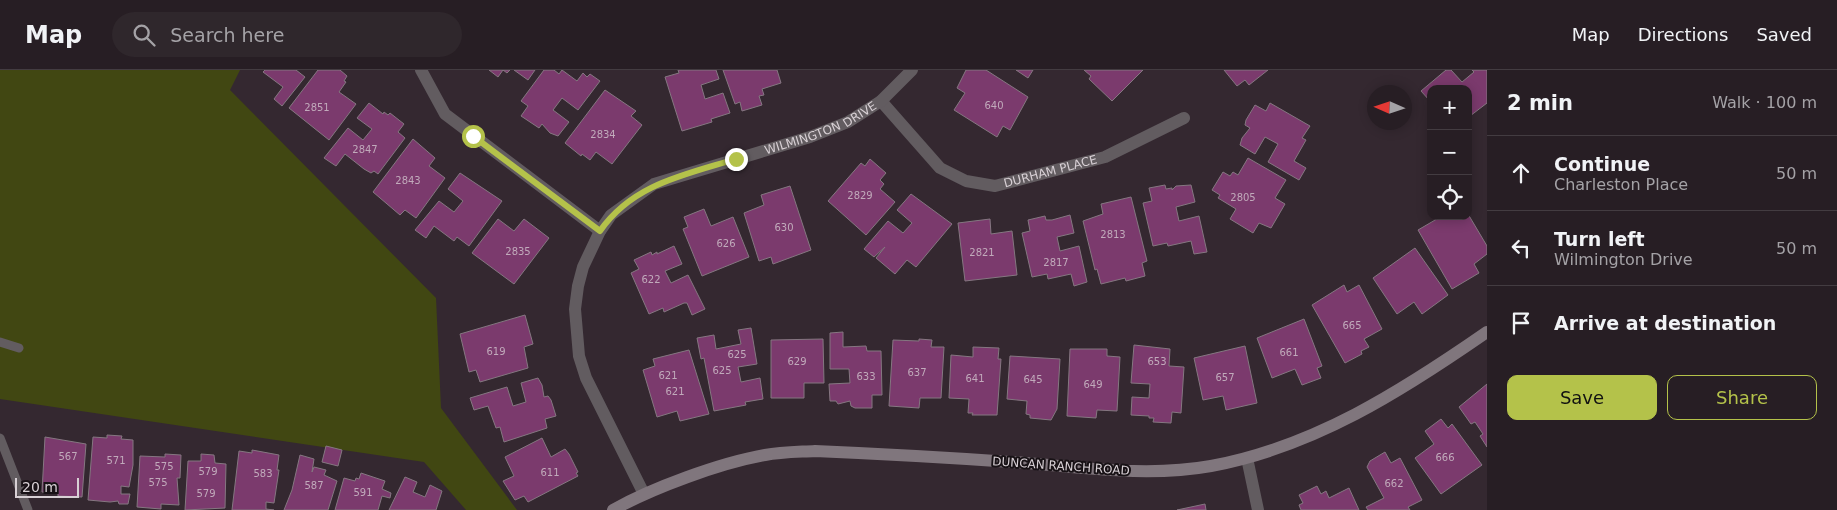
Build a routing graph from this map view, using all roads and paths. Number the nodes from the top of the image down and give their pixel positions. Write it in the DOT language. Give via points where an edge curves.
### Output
graph roads {
  1 [pos="421,70"];
  2 [pos="912,70"];
  3 [pos="881,101"];
  4 [pos="1184,118"];
  5 [pos="600,231"];
  6 [pos="1487,332"];
  7 [pos="0,342"];
  8 [pos="19,348"];
  9 [pos="0,438"];
  10 [pos="1247,458"];
  11 [pos="644,494"];
  12 [pos="28,510"];
  13 [pos="612,510"];
  14 [pos="1258,510"];
  1 -- 5 [label="street" via="445,114"];
  2 -- 3 [label="street, WILMINGTON DRIVE"];
  3 -- 4 [label="street, DURHAM PLACE" via="940,168 966,181 995,186 1105,157"];
  3 -- 5 [label="street, WILMINGTON DRIVE" via="830,130 654,184 611,215"];
  5 -- 11 [label="street, WILMINGTON DRIVE" via="590,248 578,286 575,309 579,356 586,378"];
  6 -- 10 [label="street, DUNCAN RANCH ROAD" via="1375,405 1309,436"];
  7 -- 8 [label="lane"];
  9 -- 12 [label="lane"];
  10 -- 11 [label="street, DUNCAN RANCH ROAD" via="1210,466 1133,471 815,451 764,455"];
  10 -- 14 [label="street"];
  11 -- 13 [label="street, DUNCAN RANCH ROAD"];
}
